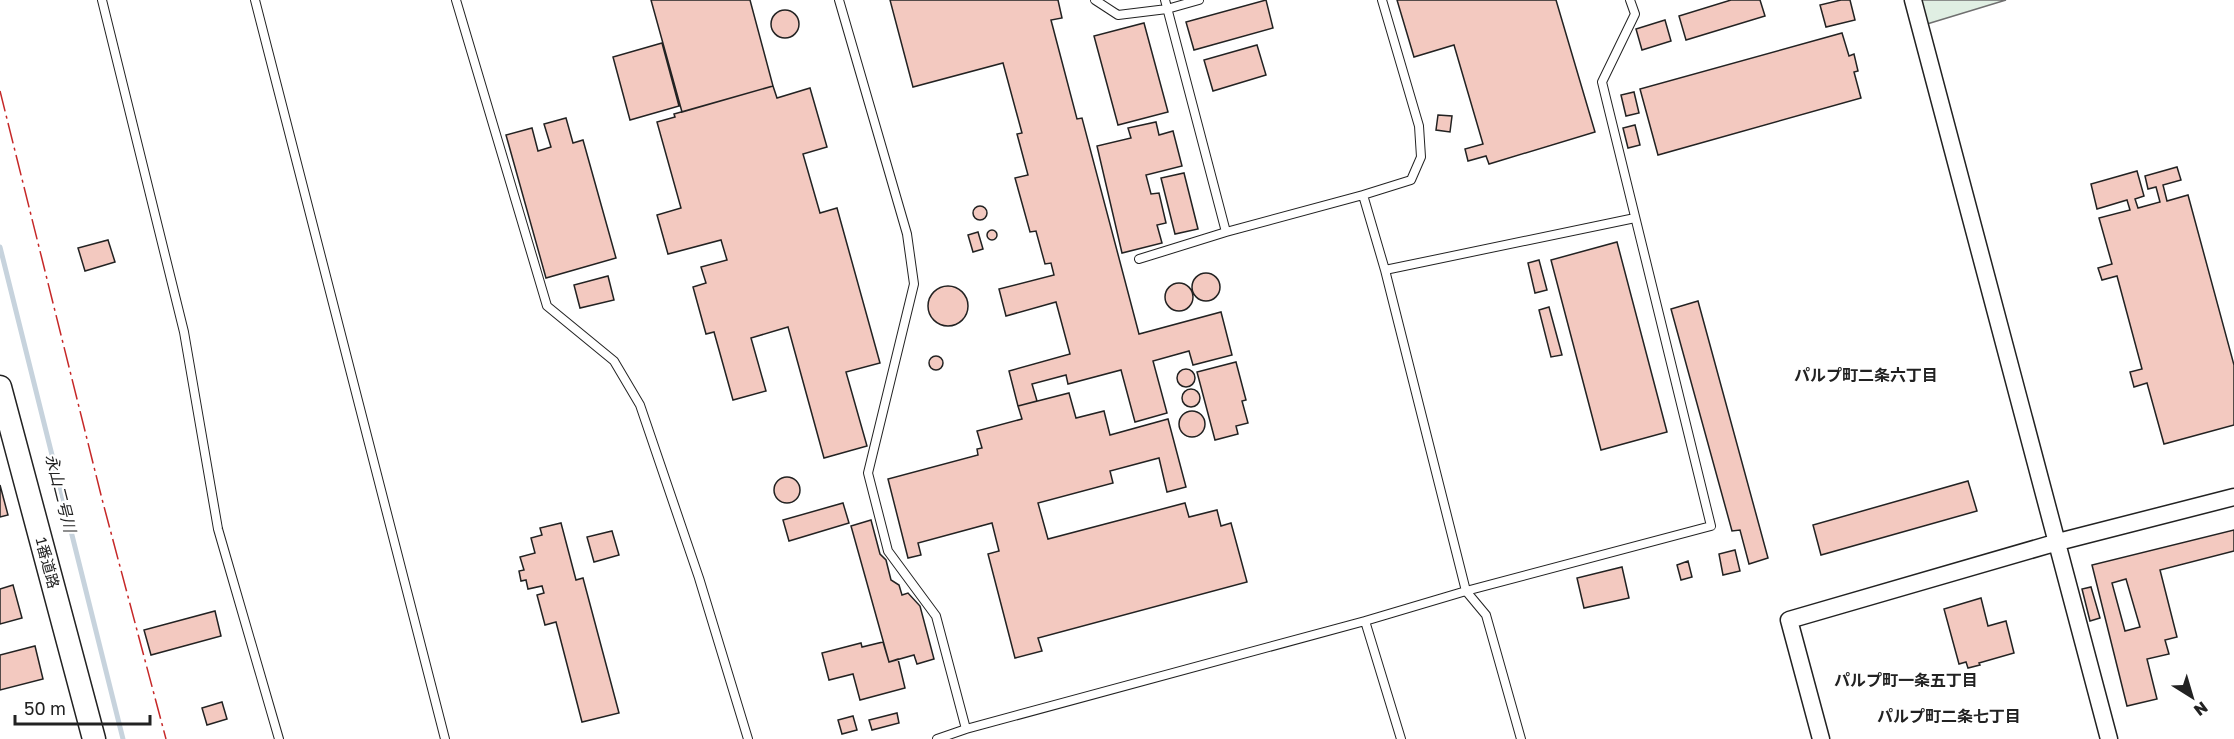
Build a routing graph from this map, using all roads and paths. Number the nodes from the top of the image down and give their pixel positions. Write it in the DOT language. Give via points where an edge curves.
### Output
graph roads {
  1 [pos="102,0"];
  2 [pos="255,0"];
  3 [pos="456,0"];
  4 [pos="839,0"];
  5 [pos="1095,0"];
  6 [pos="1165,0"];
  7 [pos="1199,0"];
  8 [pos="1382,0"];
  9 [pos="1630,0"];
  10 [pos="1912,0"];
  11 [pos="1167,9"];
  12 [pos="1363,195"];
  13 [pos="1635,218"];
  14 [pos="1226,232"];
  15 [pos="1139,259"];
  16 [pos="1385,270"];
  17 [pos="0,387"];
  18 [pos="2234,497"];
  19 [pos="2058,542"];
  20 [pos="1466,591"];
  21 [pos="1365,621"];
  22 [pos="966,729"];
  23 [pos="94,739"];
  24 [pos="279,739"];
  25 [pos="445,739"];
  26 [pos="748,739"];
  27 [pos="939,739"];
  28 [pos="1401,739"];
  29 [pos="1521,739"];
  30 [pos="1821,739"];
  31 [pos="2109,739"];
  1 -- 24 [label="lane" via="184,332 218,529"];
  2 -- 25 [label="lane"];
  3 -- 26 [label="lane" via="547,306 614,361 640,405"];
  4 -- 22 [label="lane" via="907,234 914,285 868,473 888,551 936,616"];
  5 -- 11 [label="lane" via="1118,15"];
  6 -- 11 [label="lane"];
  7 -- 11 [label="lane"];
  8 -- 12 [label="lane" via="1419,126 1421,158 1411,180"];
  9 -- 13 [label="lane" via="1635,14 1602,81"];
  10 -- 19 [label="street"];
  11 -- 14 [label="lane"];
  12 -- 14 [label="lane"];
  12 -- 16 [label="lane"];
  13 -- 16 [label="lane"];
  13 -- 20 [label="lane" via="1711,526"];
  14 -- 15 [label="lane"];
  16 -- 20 [label="lane"];
  17 -- 23 [label="street, 1番道路"];
  18 -- 19 [label="street"];
  19 -- 30 [label="street" via="1789,620"];
  19 -- 31 [label="street"];
  20 -- 21 [label="lane"];
  20 -- 29 [label="lane" via="1486,615"];
  21 -- 22 [label="lane"];
  21 -- 28 [label="lane"];
  22 -- 27 [label="lane"];
}
